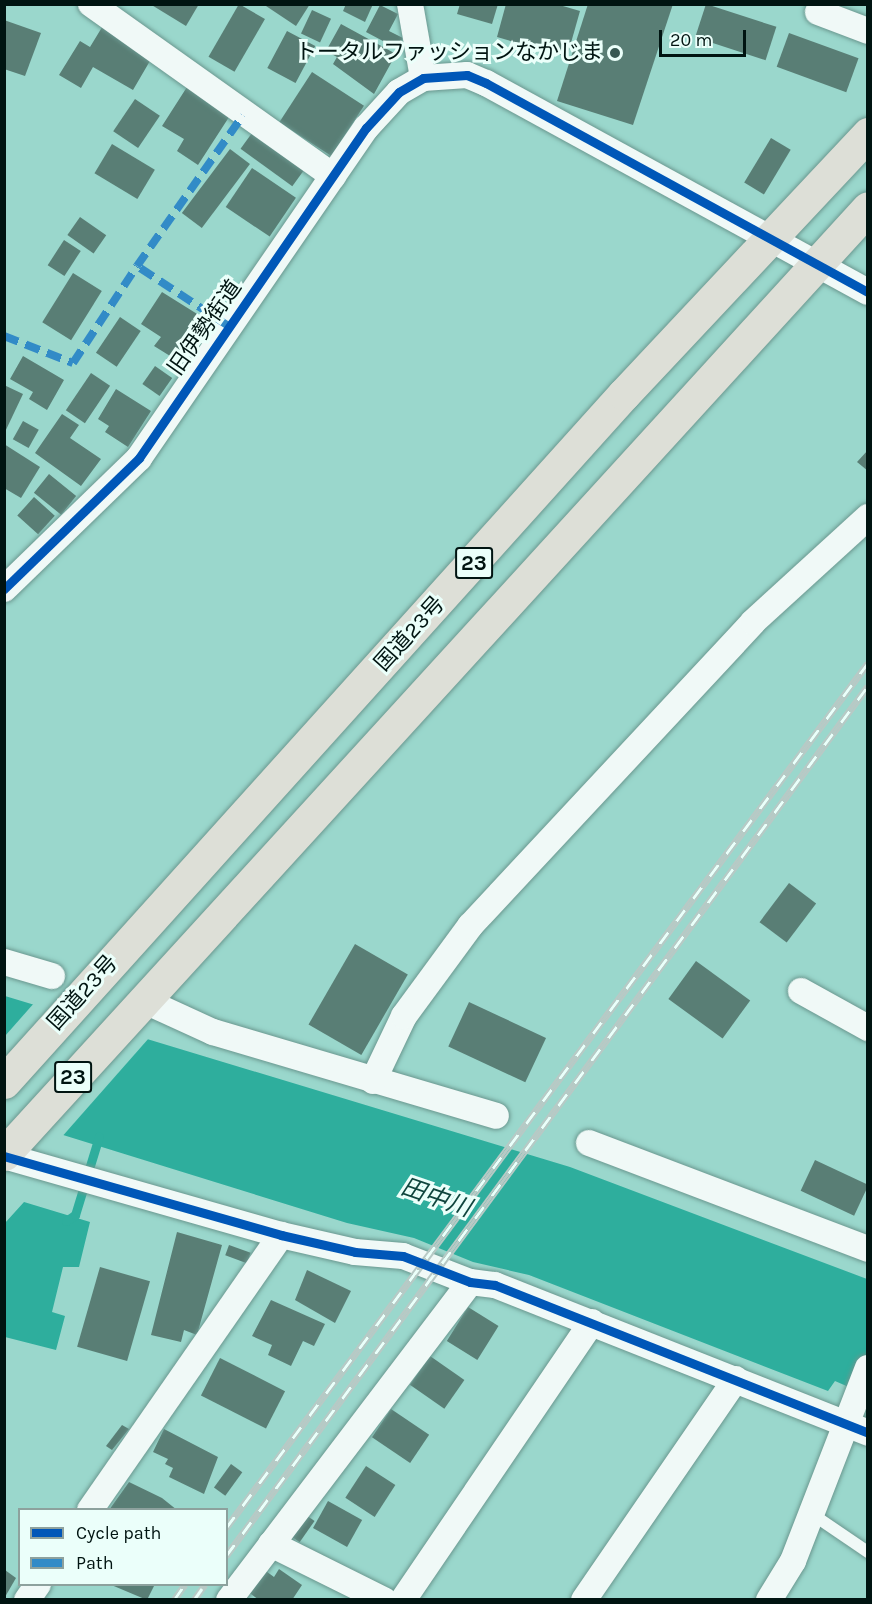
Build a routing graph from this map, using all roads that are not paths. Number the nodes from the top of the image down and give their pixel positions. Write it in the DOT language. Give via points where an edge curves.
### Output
graph roads {
  1 [pos="91,4"];
  2 [pos="410,4"];
  3 [pos="818,12"];
  4 [pos="867,31"];
  5 [pos="423,78"];
  6 [pos="867,134"];
  7 [pos="333,176"];
  8 [pos="867,208"];
  9 [pos="771,239"];
  10 [pos="816,266"];
  11 [pos="867,292"];
  12 [pos="867,517"];
  13 [pos="4,590"];
  14 [pos="4,962"];
  15 [pos="52,976"];
  16 [pos="801,991"];
  17 [pos="139,1004"];
  18 [pos="867,1028"];
  19 [pos="373,1081"];
  20 [pos="4,1082"];
  21 [pos="496,1116"];
  22 [pos="589,1143"];
  23 [pos="7,1152"];
  24 [pos="281,1235"];
  25 [pos="867,1250"];
  26 [pos="470,1282"];
  27 [pos="592,1322"];
  28 [pos="867,1368"];
  29 [pos="736,1379"];
  30 [pos="854,1424"];
  31 [pos="91,1508"];
  32 [pos="812,1514"];
  33 [pos="271,1544"];
  34 [pos="867,1552"];
  35 [pos="37,1586"];
  36 [pos="27,1599"];
  37 [pos="229,1599"];
  38 [pos="384,1599"];
  39 [pos="403,1599"];
  40 [pos="584,1599"];
  41 [pos="768,1599"];
  1 -- 7 [label="street"];
  2 -- 5 [label="street"];
  3 -- 4 [label="street"];
  5 -- 7 [label="street, 旧伊勢街道" via="382,109"];
  5 -- 9 [label="street" via="467,75 486,83"];
  6 -- 9 [label="highway, 国道23号 / 23"];
  7 -- 13 [label="street, 旧伊勢街道" via="139,458"];
  8 -- 10 [label="highway, 23"];
  9 -- 10 [label="street"];
  9 -- 20 [label="highway, 国道23号 / 23"];
  10 -- 11 [label="street"];
  10 -- 17 [label="highway, 23"];
  12 -- 19 [label="street" via="753,622 470,926 404,1016"];
  14 -- 15 [label="street"];
  16 -- 18 [label="street"];
  17 -- 19 [label="street" via="213,1032"];
  17 -- 23 [label="highway, 23"];
  19 -- 21 [label="street"];
  22 -- 25 [label="street"];
  23 -- 24 [label="street"];
  24 -- 26 [label="street" via="355,1252 403,1256"];
  24 -- 31 [label="street"];
  26 -- 27 [label="street" via="495,1285"];
  26 -- 33 [label="street"];
  27 -- 29 [label="street"];
  27 -- 39 [label="street"];
  28 -- 30 [label="street"];
  29 -- 30 [label="street"];
  29 -- 40 [label="street"];
  30 -- 32 [label="street"];
  32 -- 34 [label="lane"];
  32 -- 41 [label="street" via="793,1561"];
  33 -- 37 [label="street"];
  33 -- 38 [label="street"];
  35 -- 36 [label="street"];
}
